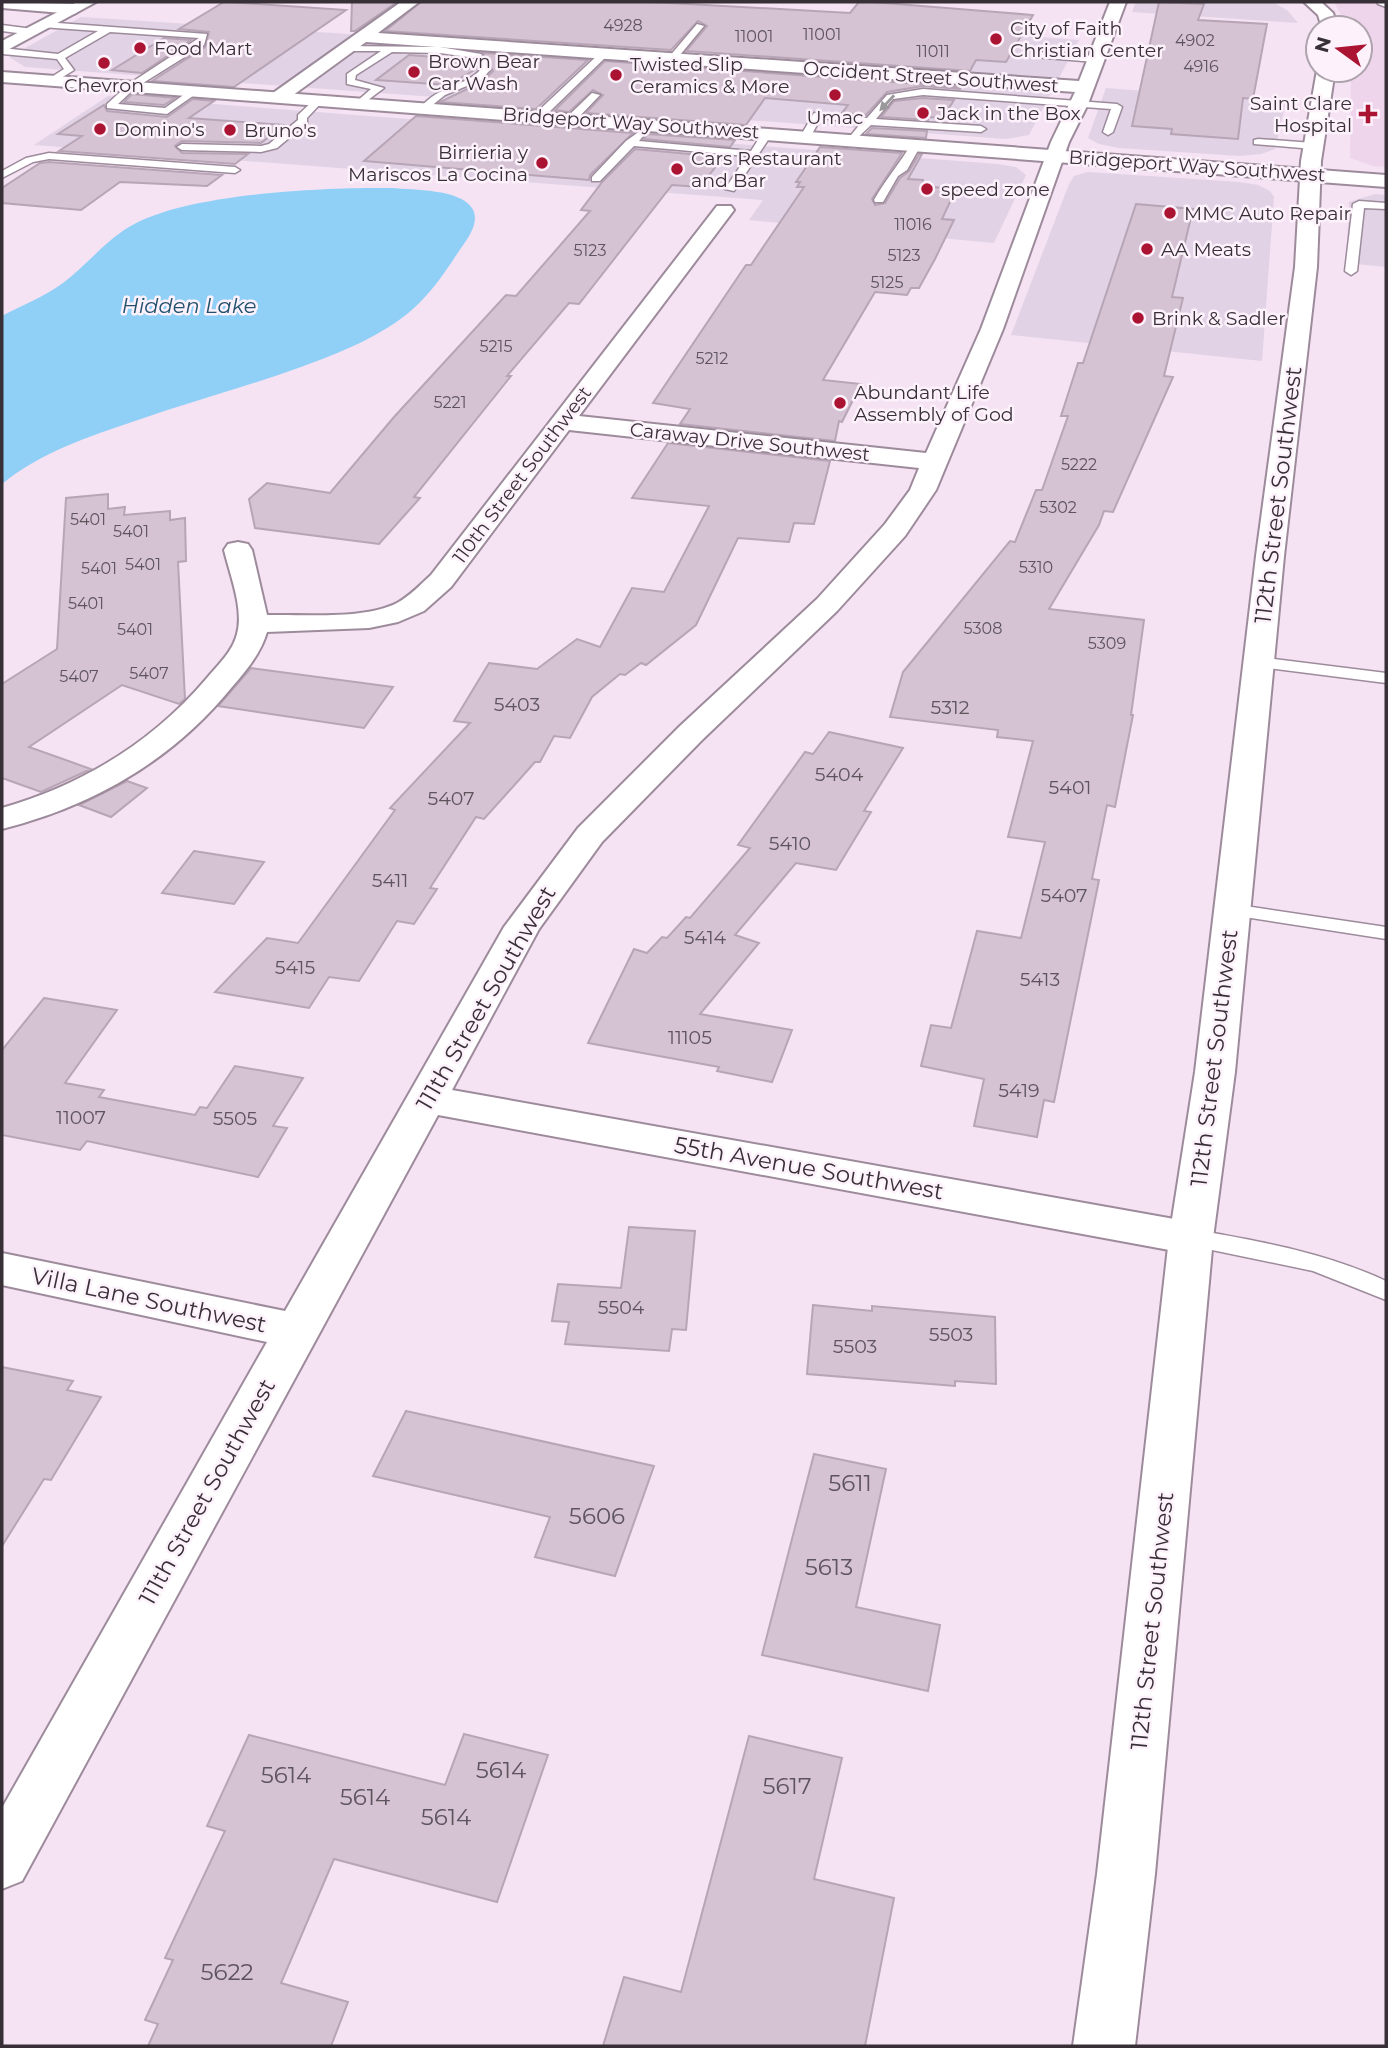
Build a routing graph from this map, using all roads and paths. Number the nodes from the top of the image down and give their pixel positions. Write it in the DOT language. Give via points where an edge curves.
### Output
graph roads {
  1 [pos="2,2"];
  2 [pos="411,2"];
  3 [pos="1118,2"];
  4 [pos="1381,2"];
  5 [pos="1386,4"];
  6 [pos="81,5"];
  7 [pos="700,26"];
  8 [pos="2,28"];
  9 [pos="39,29"];
  10 [pos="107,30"];
  11 [pos="360,37"];
  12 [pos="345,48"];
  13 [pos="2,50"];
  14 [pos="390,50"];
  15 [pos="604,54"];
  16 [pos="1037,55"];
  17 [pos="478,56"];
  18 [pos="60,57"];
  19 [pos="672,59"];
  20 [pos="1095,59"];
  21 [pos="469,65"];
  22 [pos="460,74"];
  23 [pos="2,77"];
  24 [pos="53,80"];
  25 [pos="1324,84"];
  26 [pos="132,86"];
  27 [pos="195,91"];
  28 [pos="443,92"];
  29 [pos="595,95"];
  30 [pos="1081,96"];
  31 [pos="279,97"];
  32 [pos="319,100"];
  33 [pos="360,103"];
  34 [pos="425,108"];
  35 [pos="539,116"];
  36 [pos="571,119"];
  37 [pos="867,120"];
  38 [pos="648,125"];
  39 [pos="982,129"];
  40 [pos="1108,132"];
  41 [pos="767,134"];
  42 [pos="805,137"];
  43 [pos="852,140"];
  44 [pos="1258,142"];
  45 [pos="630,143"];
  46 [pos="916,145"];
  47 [pos="182,146"];
  48 [pos="755,154"];
  49 [pos="1055,155"];
  50 [pos="1312,161"];
  51 [pos="235,170"];
  52 [pos="2,175"];
  53 [pos="596,179"];
  54 [pos="1386,181"];
  55 [pos="727,200"];
  56 [pos="879,200"];
  57 [pos="1386,206"];
  58 [pos="1351,271"];
  59 [pos="563,422"];
  60 [pos="936,462"];
  61 [pos="238,550"];
  62 [pos="252,624"];
  63 [pos="1258,662"];
  64 [pos="1386,678"];
  65 [pos="2,819"];
  66 [pos="1232,911"];
  67 [pos="1386,933"];
  68 [pos="426,1099"];
  69 [pos="1191,1238"];
  70 [pos="2,1269"];
  71 [pos="1386,1291"];
  72 [pos="297,1331"];
  73 [pos="2,1862"];
  74 [pos="1104,2046"];
  1 -- 6 [label="street"];
  2 -- 11 [label="street"];
  3 -- 20 [label="street, 111th Street Southwest"];
  4 -- 5 [label="lane"];
  6 -- 9 [label="street"];
  7 -- 19 [label="lane"];
  8 -- 9 [label="lane"];
  9 -- 10 [label="lane"];
  9 -- 13 [label="street"];
  10 -- 18 [label="lane"];
  10 -- 26 [label="lane" via="204,36 201,43"];
  11 -- 12 [label="street"];
  11 -- 15 [label="street, Occident Street Southwest"];
  12 -- 14 [label="lane"];
  12 -- 31 [label="street"];
  13 -- 18 [label="lane"];
  14 -- 17 [label="lane"];
  14 -- 33 [label="lane" via="352,75 350,82 379,88"];
  15 -- 19 [label="street, Occident Street Southwest"];
  15 -- 35 [label="lane"];
  16 -- 20 [label="lane"];
  17 -- 21 [label="lane"];
  17 -- 28 [label="lane" via="484,73"];
  18 -- 24 [label="lane" via="69,69"];
  19 -- 30 [label="street, Occident Street Southwest"];
  20 -- 30 [label="street, 111th Street Southwest"];
  22 -- 28 [label="lane"];
  23 -- 24 [label="street, Bridgeport Way Southwest"];
  24 -- 26 [label="street, Bridgeport Way Southwest"];
  25 -- 50 [label="street, 112th Street Southwest"];
  26 -- 27 [label="street, Bridgeport Way Southwest"];
  26 -- 27 [label="lane" via="110,106 167,111"];
  27 -- 31 [label="street, Bridgeport Way Southwest"];
  28 -- 34 [label="lane"];
  29 -- 36 [label="lane"];
  30 -- 37 [label="lane, one-way" via="898,94"];
  30 -- 40 [label="lane" via="1117,107"];
  30 -- 49 [label="street, 111th Street Southwest"];
  31 -- 32 [label="street, Bridgeport Way Southwest"];
  32 -- 33 [label="street, Bridgeport Way Southwest"];
  32 -- 47 [label="lane" via="303,121 273,146 234,150"];
  33 -- 34 [label="street, Bridgeport Way Southwest"];
  34 -- 35 [label="street, Bridgeport Way Southwest"];
  35 -- 36 [label="street, Bridgeport Way Southwest"];
  36 -- 38 [label="street, Bridgeport Way Southwest"];
  37 -- 39 [label="lane"];
  37 -- 42 [label="lane" via="818,115"];
  37 -- 43 [label="lane"];
  38 -- 41 [label="street, Bridgeport Way Southwest"];
  38 -- 45 [label="lane"];
  41 -- 42 [label="street, Bridgeport Way Southwest"];
  41 -- 48 [label="lane"];
  42 -- 43 [label="street, Bridgeport Way Southwest"];
  43 -- 46 [label="street, Bridgeport Way Southwest"];
  44 -- 50 [label="lane"];
  45 -- 48 [label="lane"];
  45 -- 53 [label="lane"];
  46 -- 49 [label="street, Bridgeport Way Southwest"];
  46 -- 56 [label="lane"];
  48 -- 55 [label="lane"];
  49 -- 50 [label="street, Bridgeport Way Southwest"];
  49 -- 60 [label="street, 111th Street Southwest" via="992,329"];
  50 -- 54 [label="street, Bridgeport Way Southwest"];
  50 -- 63 [label="street, 112th Street Southwest" via="1306,267"];
  51 -- 52 [label="lane" via="49,156"];
  55 -- 59 [label="street, 110th Street Southwest"];
  57 -- 58 [label="lane" via="1359,204"];
  59 -- 60 [label="street, Caraway Drive Southwest"];
  59 -- 62 [label="street, 110th Street Southwest" via="441,581 412,606 369,618"];
  60 -- 68 [label="street, 111th Street Southwest" via="895,530 827,604 641,781 582,845 522,928"];
  61 -- 62 [label="street"];
  62 -- 65 [label="street" via="253,632 241,656 218,685 148,751 67,797"];
  63 -- 64 [label="lane"];
  63 -- 66 [label="street, 112th Street Southwest"];
  66 -- 67 [label="lane"];
  66 -- 69 [label="street, 112th Street Southwest"];
  68 -- 69 [label="street, 55th Avenue Southwest"];
  68 -- 72 [label="street, 111th Street Southwest"];
  69 -- 71 [label="lane" via="1321,1264"];
  69 -- 74 [label="street, 112th Street Southwest"];
  70 -- 72 [label="street, Villa Lane Southwest"];
  72 -- 73 [label="street, 111th Street Southwest"];
}
